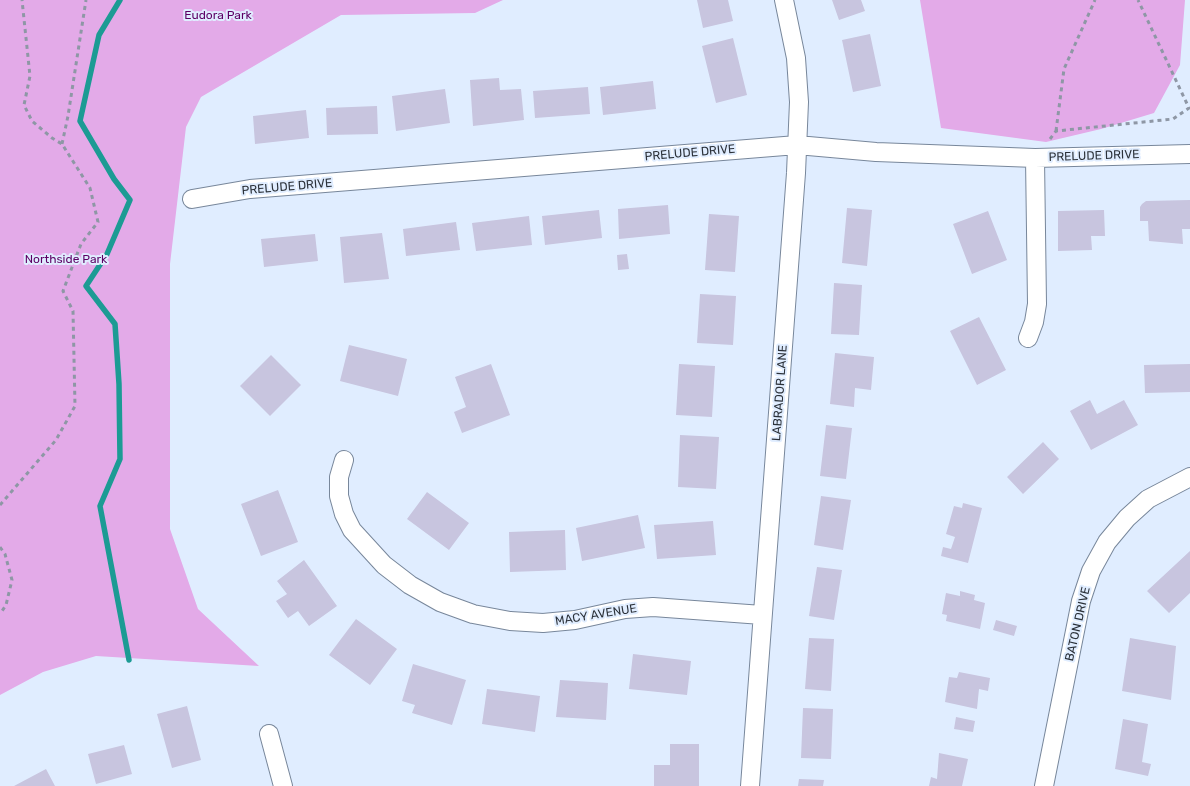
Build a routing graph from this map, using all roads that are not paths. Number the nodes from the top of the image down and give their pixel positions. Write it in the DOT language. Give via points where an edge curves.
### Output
graph roads {
  1 [pos="784,0"];
  2 [pos="797,145"];
  3 [pos="1190,154"];
  4 [pos="1035,158"];
  5 [pos="192,199"];
  6 [pos="1028,338"];
  7 [pos="344,460"];
  8 [pos="1190,477"];
  9 [pos="762,615"];
  10 [pos="269,734"];
  11 [pos="283,786"];
  12 [pos="750,786"];
  13 [pos="1044,786"];
  1 -- 2 [label="street, LABRADOR LANE" via="796,58"];
  2 -- 4 [label="street, PRELUDE DRIVE" via="876,152"];
  2 -- 5 [label="street, PRELUDE DRIVE" via="250,189"];
  2 -- 9 [label="street, LABRADOR LANE"];
  3 -- 4 [label="street, PRELUDE DRIVE"];
  4 -- 6 [label="street" via="1037,304"];
  7 -- 9 [label="street, MACY AVENUE" via="339,496 352,530 384,565 410,585 440,602 472,614 543,623 653,607"];
  8 -- 13 [label="street, BATON DRIVE" via="1148,499 1126,518 1107,542 1092,571 1081,601"];
  9 -- 12 [label="street, LABRADOR LANE"];
  10 -- 11 [label="street"];
}
